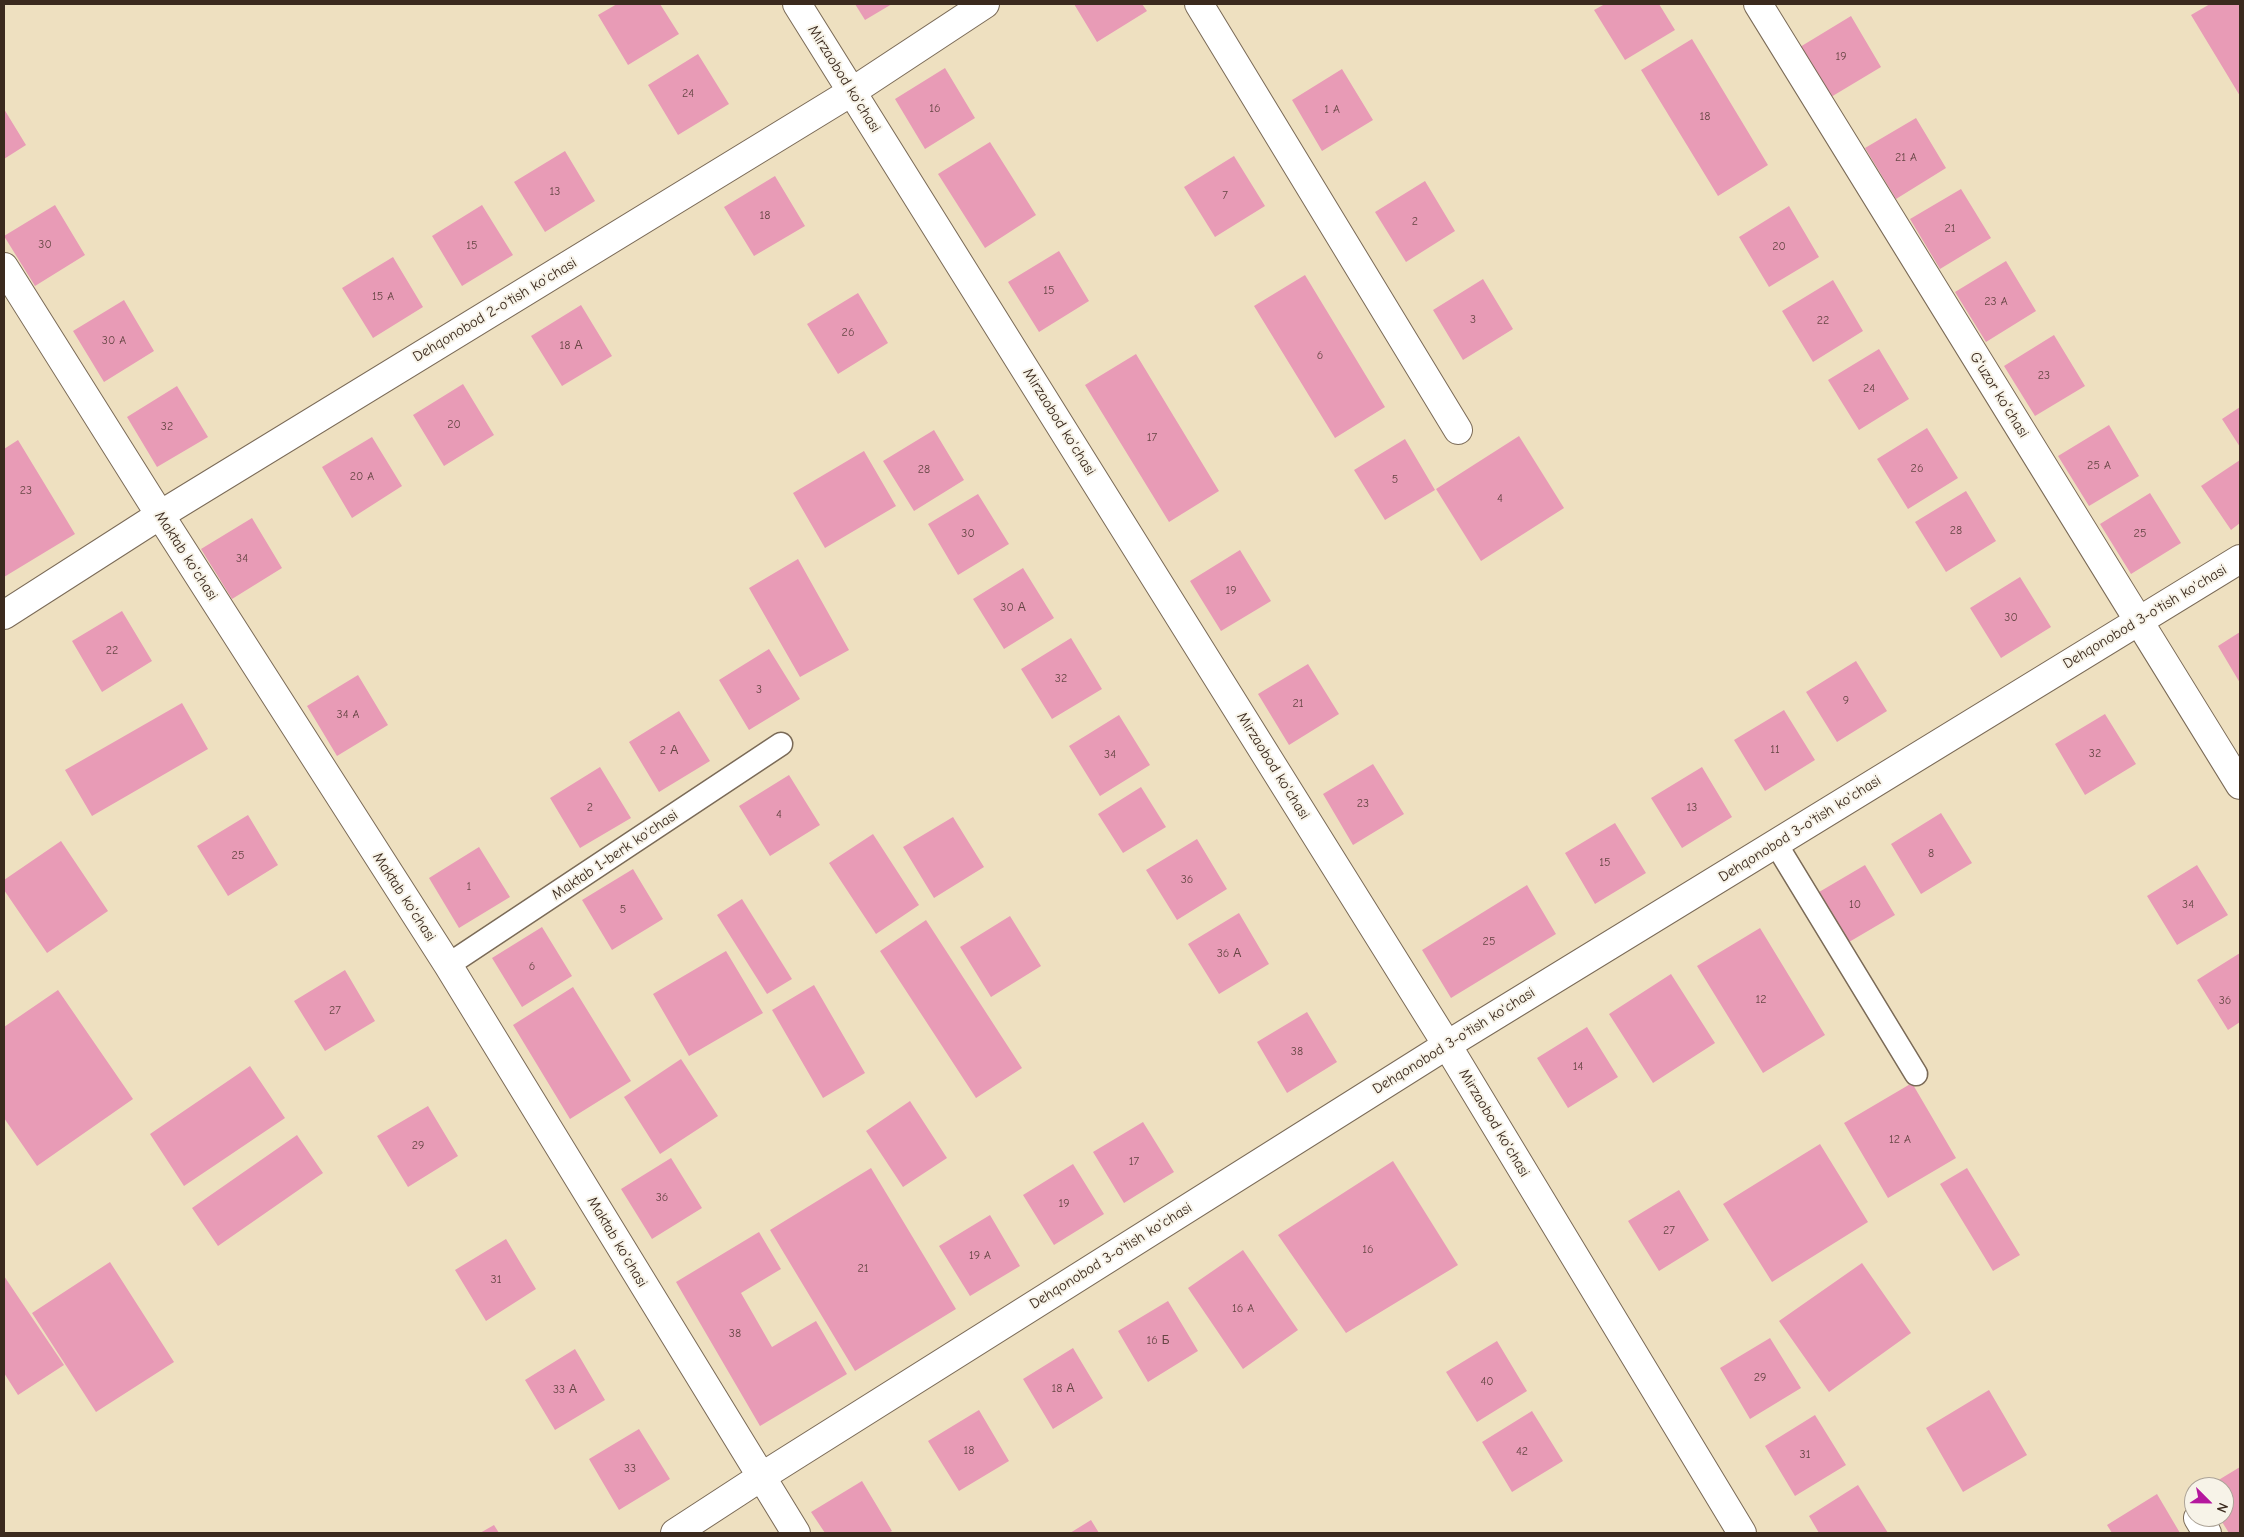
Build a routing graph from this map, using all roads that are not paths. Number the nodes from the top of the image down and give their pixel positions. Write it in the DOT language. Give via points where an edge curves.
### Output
graph roads {
  1 [pos="797,4"];
  2 [pos="985,4"];
  3 [pos="1198,4"];
  4 [pos="1758,4"];
  5 [pos="853,91"];
  6 [pos="4,267"];
  7 [pos="1458,430"];
  8 [pos="160,515"];
  9 [pos="2240,559"];
  10 [pos="4,615"];
  11 [pos="2139,621"];
  12 [pos="781,744"];
  13 [pos="2240,785"];
  14 [pos="1776,844"];
  15 [pos="448,965"];
  16 [pos="1447,1045"];
  17 [pos="1916,1074"];
  18 [pos="761,1477"];
  19 [pos="675,1533"];
  20 [pos="796,1533"];
  21 [pos="1742,1533"];
  1 -- 5 [label="street, Mirzaobod ko'chasi"];
  2 -- 5 [label="street, Dehqonobod 2-o'tish ko'chasi"];
  3 -- 7 [label="street"];
  4 -- 11 [label="street, Gʻuzor koʻchasi"];
  5 -- 8 [label="street, Dehqonobod 2-o'tish ko'chasi"];
  5 -- 16 [label="street, Mirzaobod ko'chasi"];
  6 -- 8 [label="street, Maktab ko'chasi"];
  8 -- 10 [label="street, Dehqonobod 2-o'tish ko'chasi"];
  8 -- 15 [label="street, Maktab ko'chasi"];
  9 -- 11 [label="street, Dehqonobod 3-o'tish ko'chasi"];
  11 -- 13 [label="street, Gʻuzor koʻchasi"];
  11 -- 14 [label="street, Dehqonobod 3-o'tish ko'chasi"];
  12 -- 15 [label="lane, Maktab 1-berk ko'chasi"];
  14 -- 16 [label="street, Dehqonobod 3-o'tish ko'chasi"];
  14 -- 17 [label="lane"];
  15 -- 18 [label="street, Maktab ko'chasi"];
  16 -- 18 [label="street, Dehqonobod 3-o'tish ko'chasi"];
  16 -- 21 [label="street, Mirzaobod ko'chasi"];
  18 -- 19 [label="street, Dehqonobod 3-o'tish ko'chasi"];
  18 -- 20 [label="street, Maktab ko'chasi"];
}
